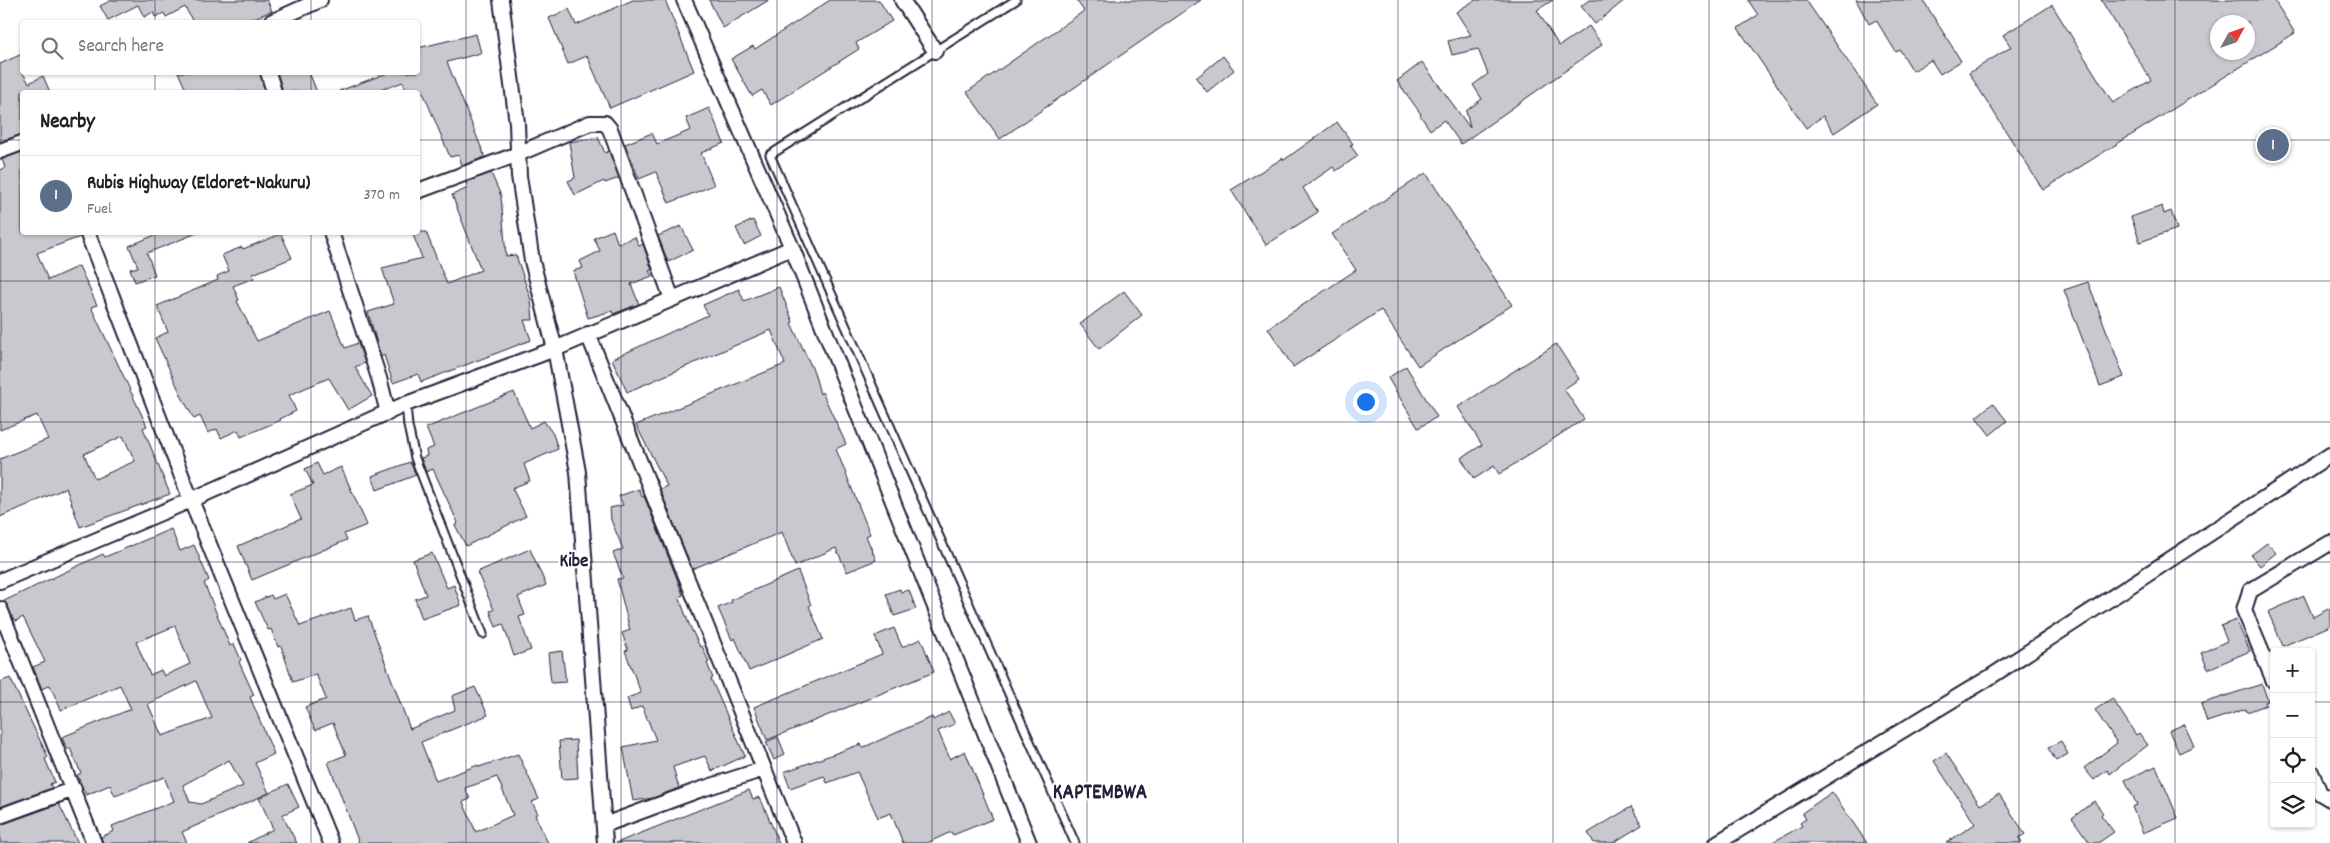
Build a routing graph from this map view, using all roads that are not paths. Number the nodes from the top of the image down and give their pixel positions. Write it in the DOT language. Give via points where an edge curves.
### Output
graph roads {
  1 [pos="320,0"];
  2 [pos="501,0"];
  3 [pos="684,0"];
  4 [pos="902,0"];
  5 [pos="1016,0"];
  6 [pos="275,20"];
  7 [pos="935,51"];
  8 [pos="269,75"];
  9 [pos="273,90"];
  10 [pos="20,144"];
  11 [pos="0,151"];
  12 [pos="518,154"];
  13 [pos="420,190"];
  14 [pos="90,235"];
  15 [pos="332,235"];
  16 [pos="792,248"];
  17 [pos="672,299"];
  18 [pos="588,334"];
  19 [pos="555,349"];
  20 [pos="406,404"];
  21 [pos="388,413"];
  22 [pos="2330,455"];
  23 [pos="191,500"];
  24 [pos="2330,543"];
  25 [pos="0,581"];
  26 [pos="0,609"];
  27 [pos="483,634"];
  28 [pos="2270,672"];
  29 [pos="764,769"];
  30 [pos="2315,781"];
  31 [pos="74,789"];
  32 [pos="2330,799"];
  33 [pos="0,816"];
  34 [pos="604,825"];
  35 [pos="94,843"];
  36 [pos="331,843"];
  37 [pos="605,843"];
  38 [pos="794,843"];
  39 [pos="1029,843"];
  40 [pos="1074,843"];
  41 [pos="1717,843"];
  1 -- 6 [label="street"];
  2 -- 12 [label="street"];
  3 -- 16 [label="street"];
  4 -- 7 [label="street"];
  5 -- 7 [label="lane"];
  7 -- 40 [label="lane" via="770,154"];
  8 -- 9 [label="street"];
  10 -- 11 [label="street"];
  12 -- 13 [label="street"];
  12 -- 17 [label="street" via="590,123 605,123 610,129"];
  12 -- 19 [label="street" via="532,261"];
  14 -- 23 [label="street"];
  15 -- 21 [label="street"];
  16 -- 17 [label="street"];
  16 -- 39 [label="street"];
  17 -- 18 [label="street"];
  18 -- 19 [label="street"];
  18 -- 29 [label="street"];
  19 -- 20 [label="street"];
  19 -- 34 [label="street" via="578,472"];
  20 -- 21 [label="street"];
  20 -- 27 [label="lane" via="415,458"];
  21 -- 23 [label="street"];
  22 -- 41 [label="street" via="1986,679"];
  23 -- 25 [label="street"];
  23 -- 36 [label="street"];
  24 -- 28 [label="street" via="2250,591 2244,610"];
  26 -- 31 [label="street"];
  29 -- 34 [label="street"];
  29 -- 38 [label="street"];
  30 -- 32 [label="street" via="2320,793"];
  31 -- 33 [label="street"];
  31 -- 35 [label="street"];
  34 -- 37 [label="street"];
}
